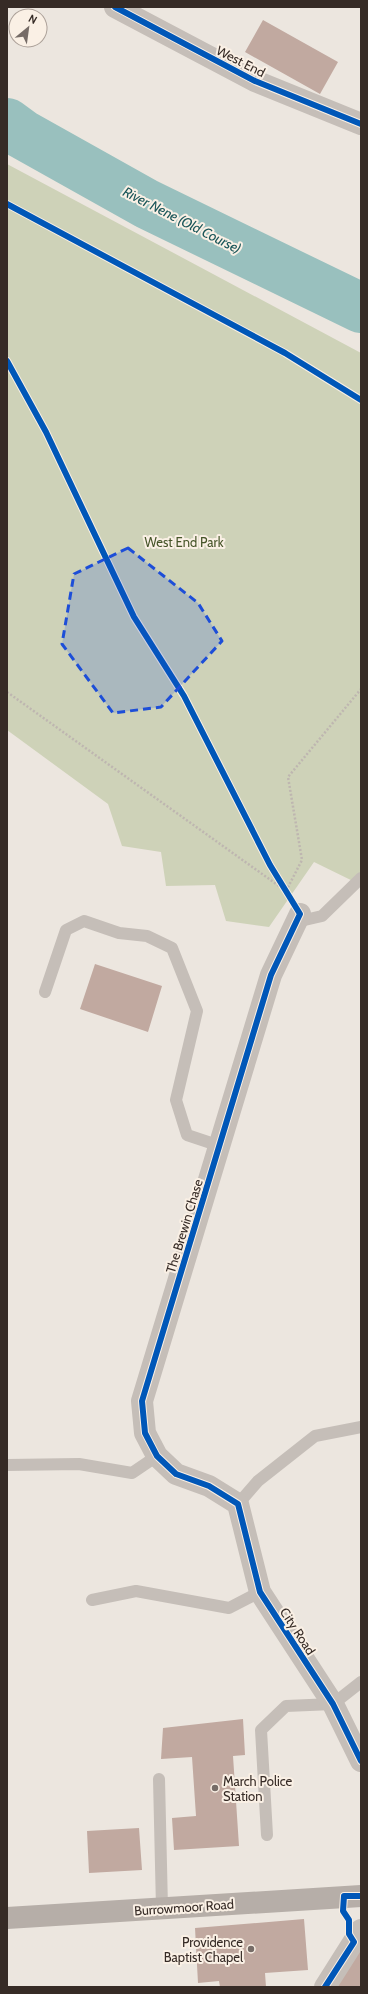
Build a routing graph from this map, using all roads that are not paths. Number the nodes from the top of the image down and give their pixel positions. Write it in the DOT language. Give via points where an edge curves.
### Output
graph roads {
  1 [pos="115,7"];
  2 [pos="361,124"];
  3 [pos="361,878"];
  4 [pos="298,918"];
  5 [pos="45,992"];
  6 [pos="220,1146"];
  7 [pos="361,1426"];
  8 [pos="157,1456"];
  9 [pos="7,1465"];
  10 [pos="238,1504"];
  11 [pos="260,1592"];
  12 [pos="92,1600"];
  13 [pos="361,1682"];
  14 [pos="333,1704"];
  15 [pos="361,1761"];
  16 [pos="160,1779"];
  17 [pos="267,1835"];
  18 [pos="361,1896"];
  19 [pos="162,1908"];
  20 [pos="7,1918"];
  21 [pos="361,1930"];
  22 [pos="326,1987"];
  1 -- 2 [label="street, West End" via="255,81"];
  3 -- 4 [label="lane" via="322,916"];
  4 -- 6 [label="street, The Brewin Chase" via="271,975"];
  5 -- 6 [label="lane" via="66,930 84,921 119,933 147,936 172,948 197,1011 176,1100 187,1135"];
  6 -- 8 [label="street, The Brewin Chase" via="142,1401 145,1433"];
  7 -- 10 [label="lane" via="315,1436 258,1481"];
  8 -- 9 [label="lane" via="132,1473 79,1464"];
  8 -- 10 [label="street, The Brewin Chase" via="176,1474 209,1486"];
  10 -- 11 [label="street, City Road"];
  11 -- 12 [label="lane" via="229,1608 136,1591"];
  11 -- 14 [label="street, City Road"];
  13 -- 14 [label="lane"];
  14 -- 15 [label="street, City Road"];
  14 -- 17 [label="lane" via="286,1706 261,1730"];
  16 -- 19 [label="lane"];
  18 -- 19 [label="street, Burrowmoor Road"];
  19 -- 20 [label="street, Burrowmoor Road"];
  21 -- 22 [label="street"];
}
